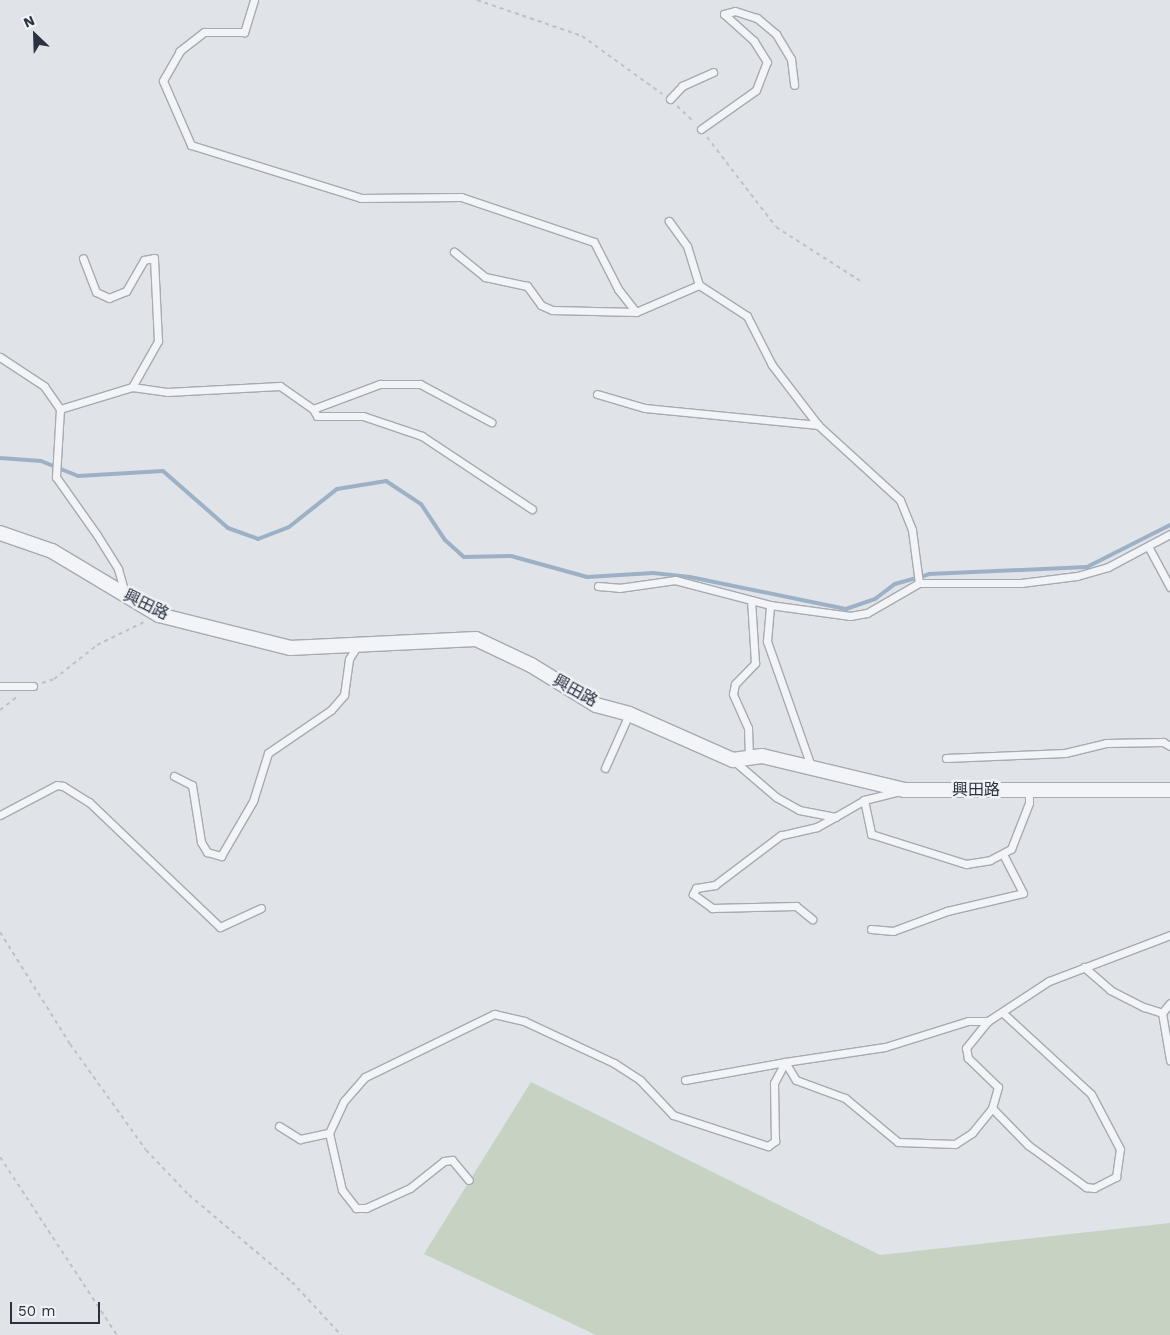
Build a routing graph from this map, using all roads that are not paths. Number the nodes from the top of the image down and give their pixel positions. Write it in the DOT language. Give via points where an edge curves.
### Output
graph roads {
  1 [pos="254,0"];
  2 [pos="713,72"];
  3 [pos="794,85"];
  4 [pos="670,99"];
  5 [pos="701,129"];
  6 [pos="669,221"];
  7 [pos="454,252"];
  8 [pos="83,258"];
  9 [pos="699,285"];
  10 [pos="636,312"];
  11 [pos="0,357"];
  12 [pos="132,387"];
  13 [pos="597,394"];
  14 [pos="60,409"];
  15 [pos="313,409"];
  16 [pos="491,422"];
  17 [pos="818,425"];
  18 [pos="532,509"];
  19 [pos="0,533"];
  20 [pos="1170,534"];
  21 [pos="1149,548"];
  22 [pos="919,583"];
  23 [pos="598,586"];
  24 [pos="1170,587"];
  25 [pos="127,597"];
  26 [pos="751,600"];
  27 [pos="770,604"];
  28 [pos="356,648"];
  29 [pos="0,686"];
  30 [pos="33,686"];
  31 [pos="629,714"];
  32 [pos="1170,746"];
  33 [pos="749,757"];
  34 [pos="946,758"];
  35 [pos="733,760"];
  36 [pos="605,768"];
  37 [pos="812,769"];
  38 [pos="174,776"];
  39 [pos="905,790"];
  40 [pos="1029,790"];
  41 [pos="1170,790"];
  42 [pos="864,800"];
  43 [pos="0,814"];
  44 [pos="836,817"];
  45 [pos="1004,856"];
  46 [pos="261,908"];
  47 [pos="812,919"];
  48 [pos="870,929"];
  49 [pos="1170,935"];
  50 [pos="1084,967"];
  51 [pos="1170,1004"];
  52 [pos="1003,1013"];
  53 [pos="1162,1013"];
  54 [pos="988,1021"];
  55 [pos="1170,1060"];
  56 [pos="785,1062"];
  57 [pos="685,1080"];
  58 [pos="992,1108"];
  59 [pos="279,1126"];
  60 [pos="329,1133"];
  61 [pos="469,1180"];
  1 -- 10 [label="lane" via="244,32 204,32 180,51 162,81 191,145 361,198 461,197 594,242 618,289"];
  2 -- 4 [label="lane" via="682,86"];
  3 -- 5 [label="lane" via="791,59 776,34 757,18 735,11 724,14 754,41 766,62 756,90 734,110"];
  6 -- 9 [label="lane" via="687,246"];
  7 -- 10 [label="lane" via="485,277 527,286 541,305 552,310"];
  8 -- 12 [label="lane" via="96,292 108,298 126,291 144,260 154,258 158,341"];
  9 -- 10 [label="lane"];
  9 -- 17 [label="lane" via="747,316 772,365"];
  11 -- 14 [label="lane" via="44,386"];
  12 -- 14 [label="lane"];
  12 -- 15 [label="lane" via="166,392 280,386"];
  13 -- 17 [label="lane" via="645,408"];
  14 -- 25 [label="lane" via="56,477 118,569"];
  15 -- 16 [label="lane" via="396,382 420,384"];
  15 -- 18 [label="lane" via="317,416 363,416 422,436"];
  17 -- 22 [label="lane" via="900,500 912,530"];
  19 -- 25 [label="street, 興田路" via="52,551"];
  20 -- 21 [label="lane"];
  21 -- 22 [label="lane" via="1078,576 1021,583"];
  21 -- 24 [label="lane"];
  22 -- 27 [label="lane" via="867,613 850,616"];
  23 -- 26 [label="lane" via="619,588 675,580"];
  25 -- 28 [label="street, 興田路" via="159,616 290,648"];
  26 -- 27 [label="lane"];
  26 -- 33 [label="lane" via="755,663 735,684 733,694 748,728"];
  27 -- 37 [label="lane" via="767,640"];
  28 -- 31 [label="street, 興田路" via="476,639 531,665 596,705"];
  28 -- 38 [label="lane" via="349,658 344,695 331,710 268,753 253,801 221,856 207,852 201,842 192,785"];
  29 -- 30 [label="lane"];
  31 -- 35 [label="street, 興田路"];
  31 -- 36 [label="lane"];
  32 -- 34 [label="lane" via="1106,743 1065,753"];
  33 -- 35 [label="street, 興田路"];
  33 -- 37 [label="street, 興田路"];
  35 -- 44 [label="lane" via="776,797 799,810"];
  37 -- 39 [label="street, 興田路"];
  39 -- 40 [label="street, 興田路"];
  39 -- 42 [label="lane"];
  40 -- 41 [label="street, 興田路"];
  40 -- 45 [label="lane" via="1025,816 1012,849"];
  42 -- 44 [label="lane"];
  42 -- 45 [label="lane" via="871,834 954,862"];
  43 -- 46 [label="lane" via="57,785 63,786 89,802 220,927"];
  44 -- 47 [label="lane" via="817,827 781,835 715,884 696,888 693,894 712,908 796,906"];
  45 -- 48 [label="lane" via="1023,893 947,911 893,931"];
  49 -- 50 [label="lane"];
  50 -- 52 [label="lane" via="1049,981"];
  50 -- 53 [label="lane" via="1110,990"];
  51 -- 53 [label="lane"];
  52 -- 54 [label="lane"];
  52 -- 58 [label="lane" via="1091,1094 1120,1149 1116,1178 1094,1188 1086,1187 1028,1145"];
  53 -- 55 [label="lane"];
  54 -- 56 [label="lane" via="968,1021 885,1047"];
  54 -- 58 [label="lane" via="966,1048 968,1058 998,1086"];
  56 -- 57 [label="lane"];
  56 -- 58 [label="lane" via="796,1080 845,1098 898,1142 955,1144 972,1133"];
  56 -- 60 [label="lane" via="774,1083 775,1141 760,1146 673,1115 640,1080 614,1063 524,1020 494,1014 365,1077 344,1101"];
  59 -- 60 [label="lane" via="300,1139"];
  60 -- 61 [label="lane" via="342,1190 356,1208 366,1208 410,1188 444,1161 452,1160"];
}
